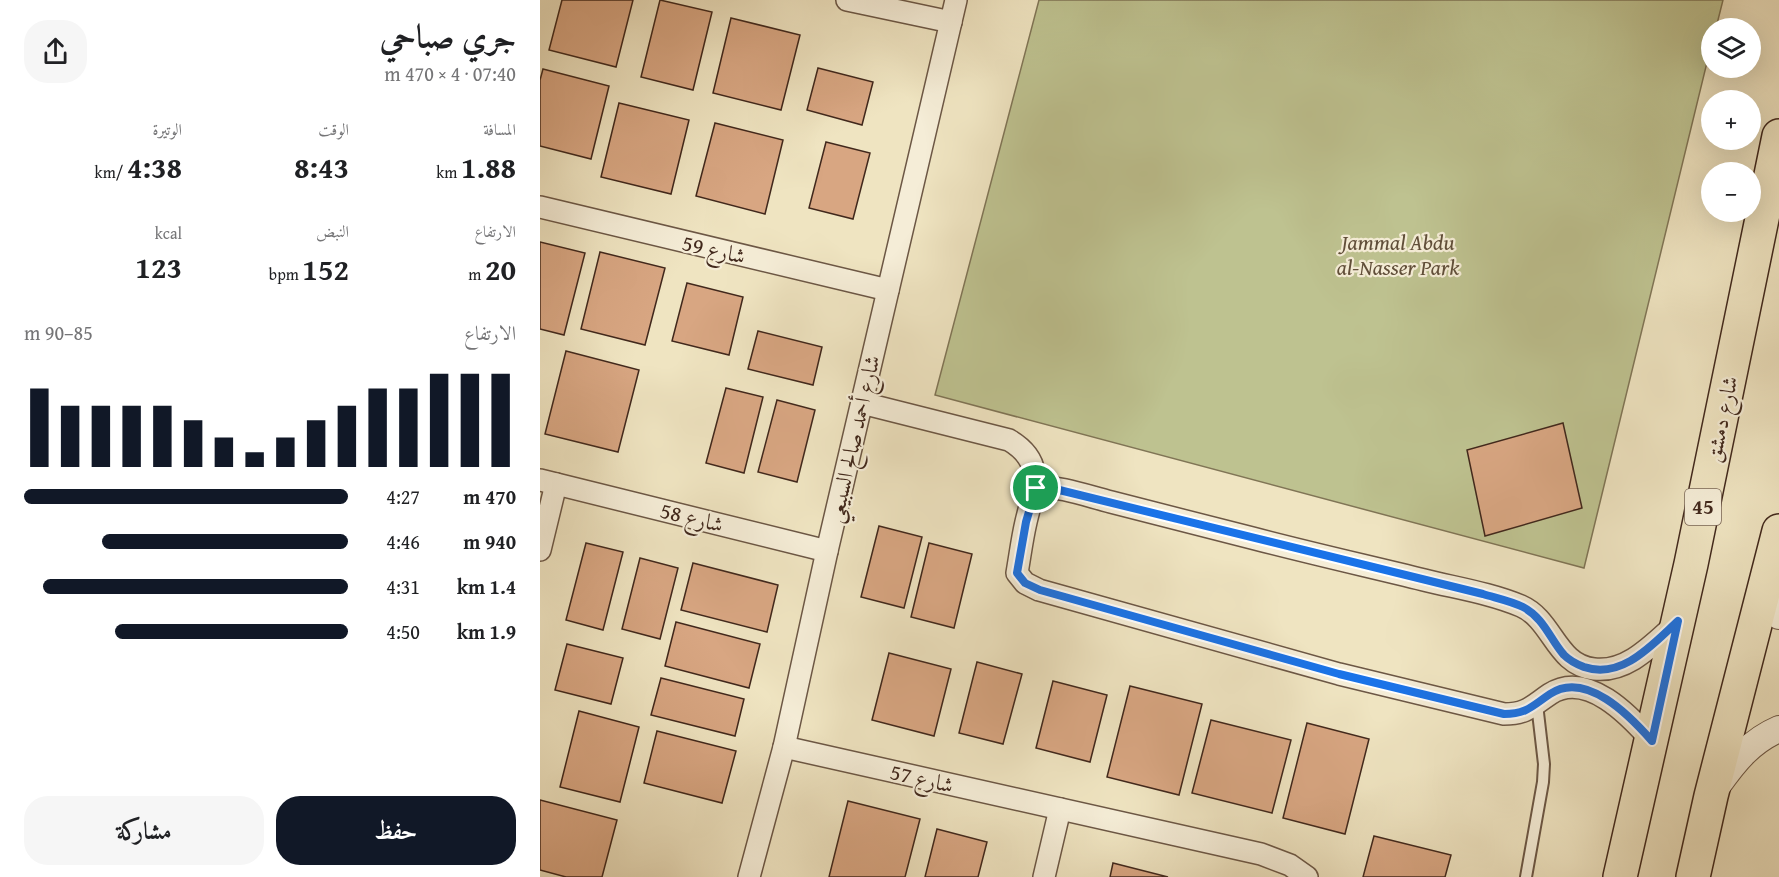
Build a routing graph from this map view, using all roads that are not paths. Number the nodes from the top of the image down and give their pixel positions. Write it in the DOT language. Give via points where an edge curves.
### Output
graph roads {
  1 [pos="847,0"];
  2 [pos="956,0"];
  3 [pos="951,22"];
  4 [pos="1779,136"];
  5 [pos="540,207"];
  6 [pos="888,290"];
  7 [pos="862,403"];
  8 [pos="548,482"];
  9 [pos="1036,488"];
  10 [pos="1779,531"];
  11 [pos="540,550"];
  12 [pos="827,551"];
  13 [pos="1772,602"];
  14 [pos="1678,621"];
  15 [pos="1564,655"];
  16 [pos="1544,699"];
  17 [pos="1779,729"];
  18 [pos="1652,741"];
  19 [pos="784,747"];
  20 [pos="1711,796"];
  21 [pos="1060,809"];
  22 [pos="749,877"];
  23 [pos="1044,877"];
  24 [pos="1307,877"];
  25 [pos="1526,877"];
  26 [pos="1620,877"];
  27 [pos="1692,877"];
  1 -- 3 [label="street"];
  2 -- 3 [label="street, شارع أحمد صالح السبيعي"];
  3 -- 6 [label="street, شارع أحمد صالح السبيعي"];
  4 -- 14 [label="main road, شارع دمشق / 45"];
  5 -- 6 [label="street, شارع 59"];
  6 -- 7 [label="street, شارع أحمد صالح السبيعي"];
  7 -- 9 [label="street" via="1009,440 1021,447 1031,461"];
  7 -- 12 [label="street, شارع أحمد صالح السبيعي"];
  8 -- 11 [label="street, شارع 58"];
  8 -- 12 [label="street, شارع 58"];
  9 -- 15 [label="street" via="1060,489 1483,594 1522,607 1535,616"];
  9 -- 16 [label="street" via="1017,573 1025,583 1040,590 1339,674 1504,714 1527,711"];
  10 -- 13 [label="main road"];
  12 -- 19 [label="street, شارع أحمد صالح السبيعي"];
  13 -- 20 [label="main road"];
  14 -- 15 [label="street" via="1634,659 1611,668 1588,669"];
  14 -- 18 [label="main road, شارع دمشق / 45"];
  15 -- 16 [label="street" via="1565,673 1557,688"];
  16 -- 18 [label="street" via="1561,688 1593,692 1615,704"];
  16 -- 25 [label="lane" via="1543,782"];
  17 -- 20 [label="street" via="1736,759"];
  18 -- 26 [label="main road, شارع دمشق / 45"];
  19 -- 21 [label="street, شارع 57"];
  19 -- 22 [label="street, شارع أحمد صالح السبيعي"];
  20 -- 27 [label="main road"];
  21 -- 23 [label="street"];
  21 -- 24 [label="street, شارع 57" via="1261,854 1290,865"];
}
